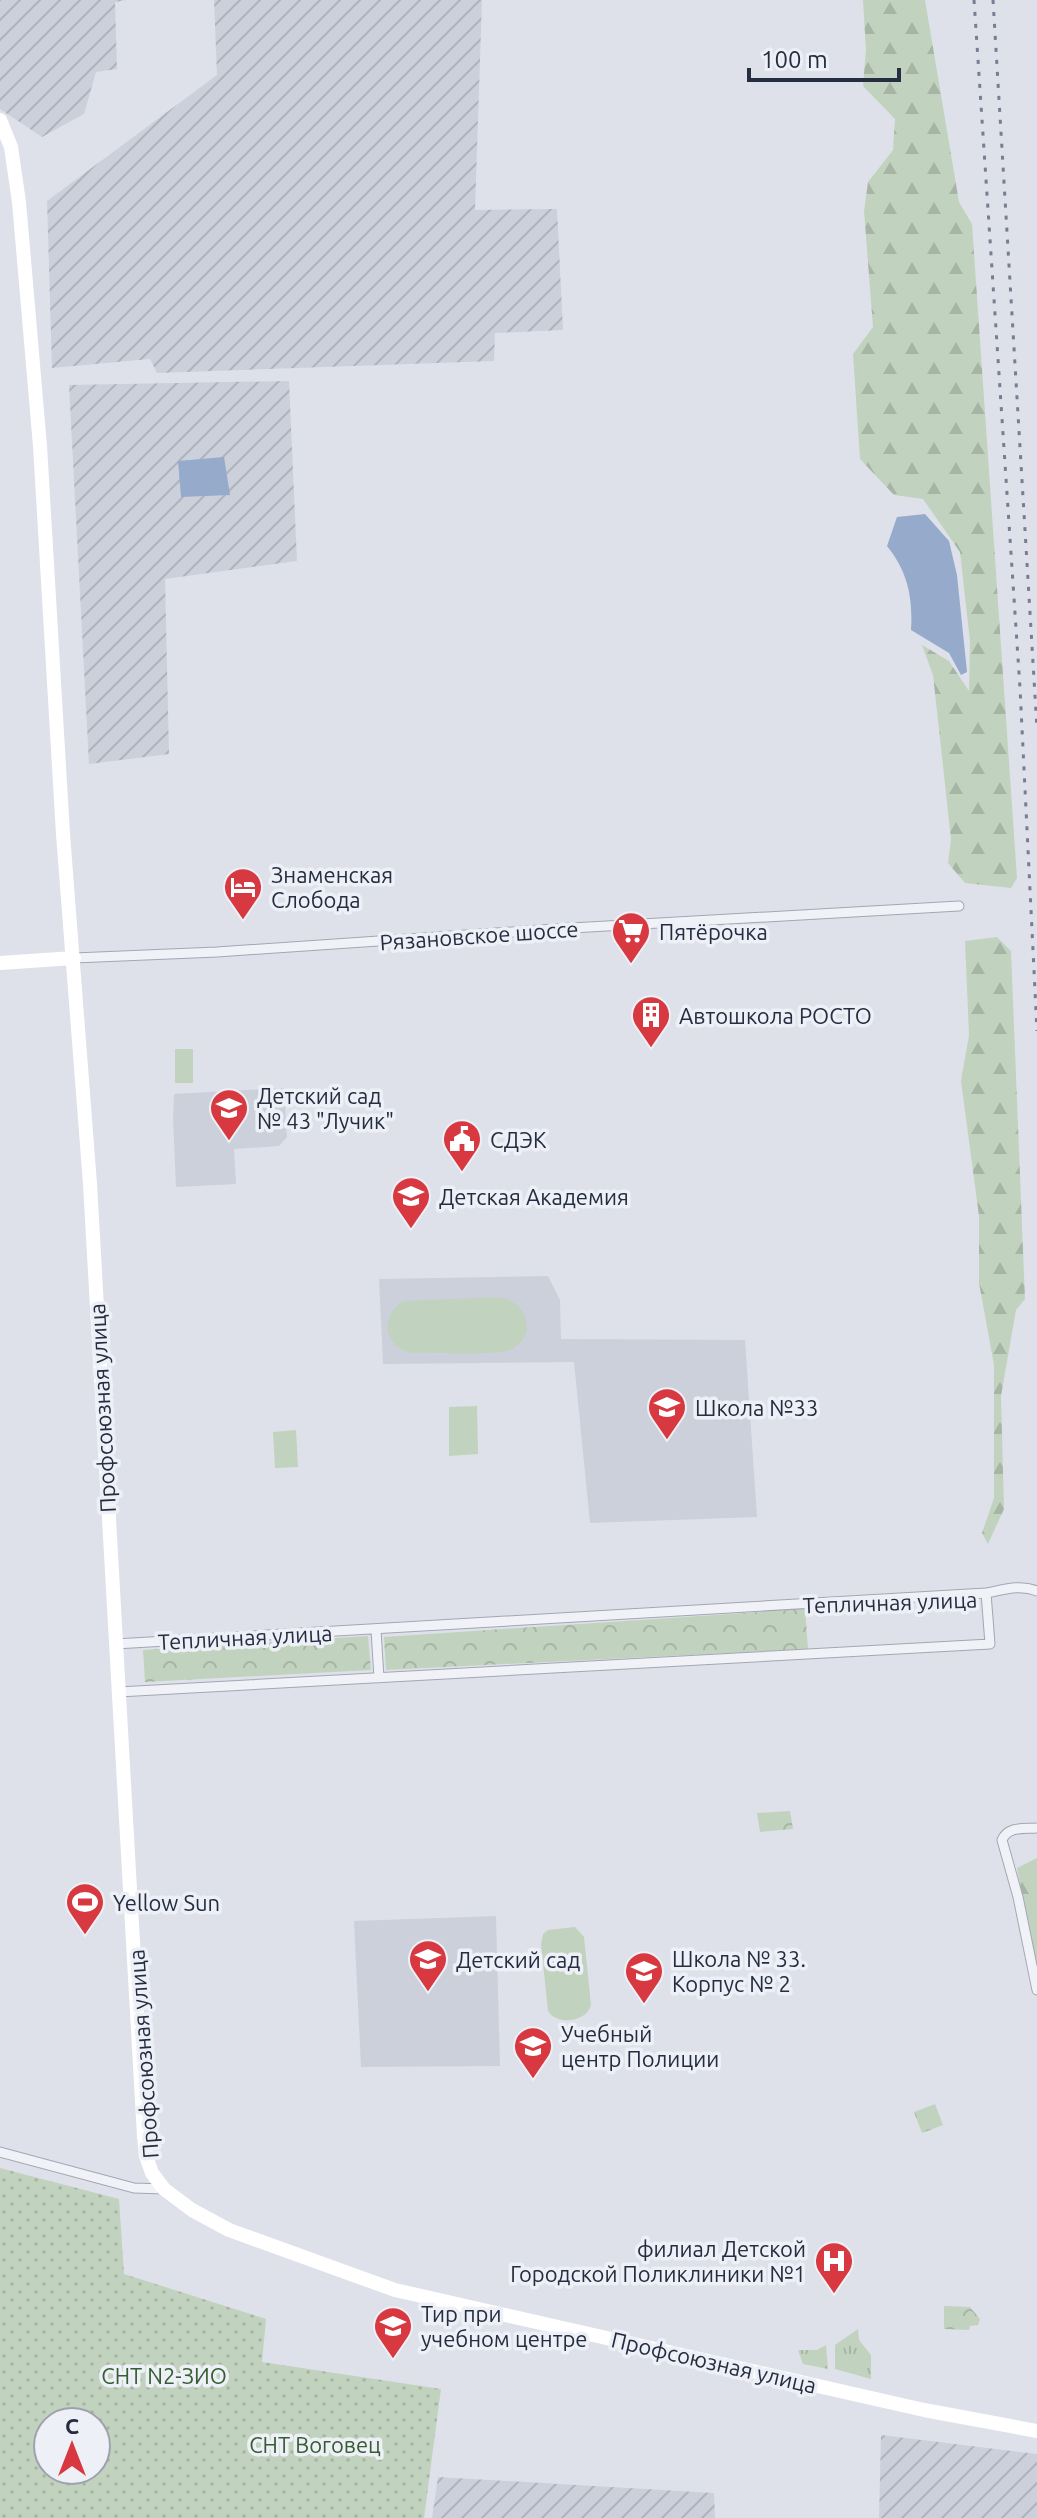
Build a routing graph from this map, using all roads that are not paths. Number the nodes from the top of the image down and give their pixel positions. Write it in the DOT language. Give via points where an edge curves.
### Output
graph roads {
  1 [pos="0,120"];
  2 [pos="959,906"];
  3 [pos="74,958"];
  4 [pos="0,963"];
  5 [pos="1037,1591"];
  6 [pos="986,1593"];
  7 [pos="376,1630"];
  8 [pos="115,1644"];
  9 [pos="379,1678"];
  10 [pos="118,1692"];
  11 [pos="1037,1828"];
  12 [pos="1037,1990"];
  13 [pos="0,2152"];
  14 [pos="164,2189"];
  15 [pos="1037,2431"];
  1 -- 3 [label="main road, Профсоюзная улица" via="11,147 30,312"];
  2 -- 3 [label="street, Рязановское шоссе"];
  3 -- 4 [label="main road, Рязановское шоссе"];
  3 -- 8 [label="main road, Профсоюзная улица"];
  5 -- 6 [label="street"];
  6 -- 7 [label="street, Тепличная улица"];
  6 -- 9 [label="street, Тепличная улица" via="990,1644"];
  7 -- 8 [label="street, Тепличная улица"];
  7 -- 9 [label="street"];
  8 -- 10 [label="main road, Профсоюзная улица"];
  9 -- 10 [label="street, Тепличная улица"];
  10 -- 14 [label="main road, Профсоюзная улица" via="146,2156"];
  11 -- 12 [label="street" via="1012,1829 1002,1840"];
  13 -- 14 [label="street" via="134,2188"];
  14 -- 15 [label="main road, Профсоюзная улица" via="229,2230 395,2290"];
}
